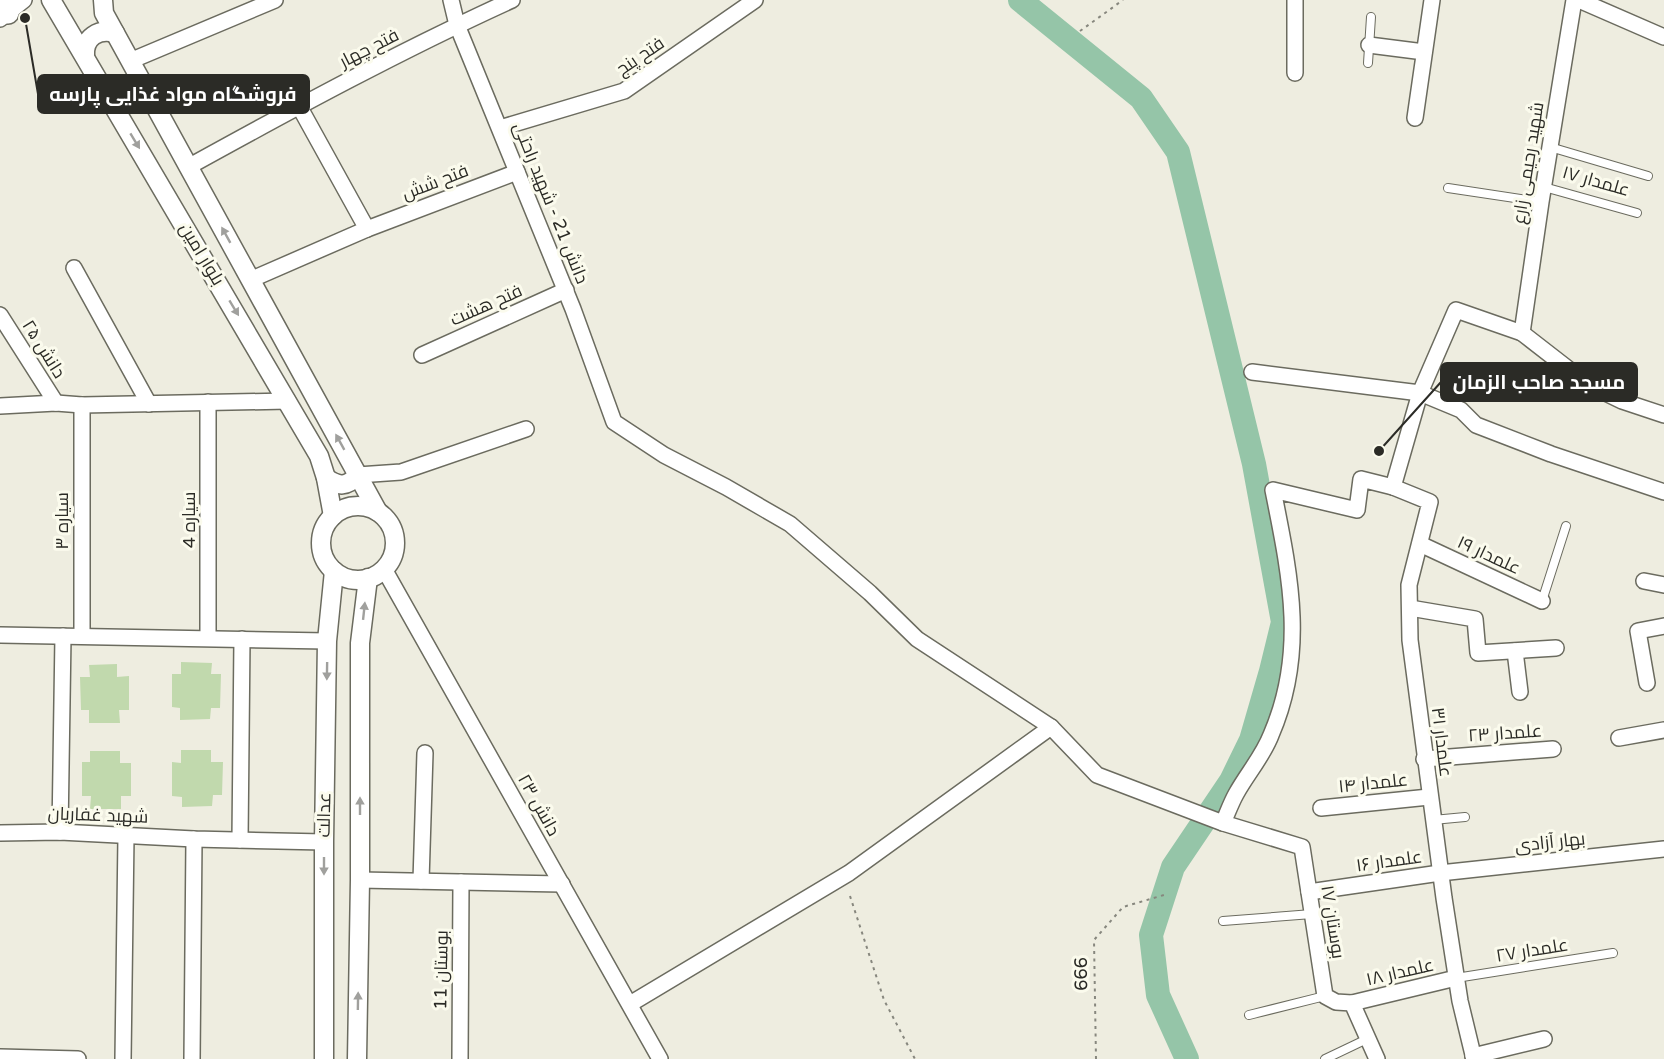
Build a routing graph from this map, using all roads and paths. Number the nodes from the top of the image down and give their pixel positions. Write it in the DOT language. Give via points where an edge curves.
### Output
graph roads {
  1 [pos="51,0"];
  2 [pos="103,0"];
  3 [pos="275,0"];
  4 [pos="451,0"];
  5 [pos="512,0"];
  6 [pos="755,0"];
  7 [pos="1123,0"];
  8 [pos="1295,0"];
  9 [pos="1432,0"];
  10 [pos="1574,0"];
  11 [pos="1579,0"];
  12 [pos="1371,17"];
  13 [pos="457,25"];
  14 [pos="1080,31"];
  15 [pos="115,33"];
  16 [pos="1664,37"];
  17 [pos="1369,45"];
  18 [pos="1424,52"];
  19 [pos="85,56"];
  20 [pos="130,61"];
  21 [pos="1368,63"];
  22 [pos="1295,74"];
  23 [pos="299,106"];
  24 [pos="1415,118"];
  25 [pos="500,128"];
  26 [pos="1550,147"];
  27 [pos="188,167"];
  28 [pos="517,172"];
  29 [pos="1648,176"];
  30 [pos="1544,186"];
  31 [pos="1448,188"];
  32 [pos="1541,202"];
  33 [pos="1637,213"];
  34 [pos="367,230"];
  35 [pos="74,268"];
  36 [pos="250,280"];
  37 [pos="566,290"];
  38 [pos="0,315"];
  39 [pos="1522,333"];
  40 [pos="422,355"];
  41 [pos="1252,372"];
  42 [pos="1420,393"];
  43 [pos="288,400"];
  44 [pos="208,402"];
  45 [pos="56,403"];
  46 [pos="149,404"];
  47 [pos="82,405"];
  48 [pos="0,406"];
  49 [pos="1664,415"];
  50 [pos="526,429"];
  51 [pos="358,475"];
  52 [pos="326,478"];
  53 [pos="1393,488"];
  54 [pos="1664,492"];
  55 [pos="378,512"];
  56 [pos="333,516"];
  57 [pos="1566,526"];
  58 [pos="1420,544"];
  59 [pos="384,569"];
  60 [pos="334,571"];
  61 [pos="368,578"];
  62 [pos="1644,581"];
  63 [pos="1664,585"];
  64 [pos="1542,601"];
  65 [pos="1410,608"];
  66 [pos="1664,626"];
  67 [pos="0,635"];
  68 [pos="63,636"];
  69 [pos="82,636"];
  70 [pos="208,638"];
  71 [pos="242,639"];
  72 [pos="327,641"];
  73 [pos="1556,648"];
  74 [pos="1515,651"];
  75 [pos="1647,683"];
  76 [pos="1520,692"];
  77 [pos="1051,728"];
  78 [pos="1664,730"];
  79 [pos="1619,738"];
  80 [pos="1553,749"];
  81 [pos="425,753"];
  82 [pos="1424,759"];
  83 [pos="1430,797"];
  84 [pos="1321,808"];
  85 [pos="1465,817"];
  86 [pos="1433,820"];
  87 [pos="1223,823"];
  88 [pos="60,832"];
  89 [pos="0,833"];
  90 [pos="126,836"];
  91 [pos="194,839"];
  92 [pos="240,840"];
  93 [pos="324,842"];
  94 [pos="1664,849"];
  95 [pos="1440,873"];
  96 [pos="360,880"];
  97 [pos="420,881"];
  98 [pos="461,882"];
  99 [pos="562,884"];
  100 [pos="1309,892"];
  101 [pos="1164,895"];
  102 [pos="850,896"];
  103 [pos="1312,914"];
  104 [pos="1223,921"];
  105 [pos="1613,952"];
  106 [pos="1456,978"];
  107 [pos="1325,996"];
  108 [pos="1352,1003"];
  109 [pos="630,1004"];
  110 [pos="1249,1015"];
  111 [pos="1367,1039"];
  112 [pos="1544,1039"];
  113 [pos="1473,1057"];
  114 [pos="0,1058"];
  115 [pos="78,1059"];
  116 [pos="123,1059"];
  117 [pos="192,1059"];
  118 [pos="324,1059"];
  119 [pos="357,1059"];
  120 [pos="460,1059"];
  121 [pos="660,1059"];
  122 [pos="915,1059"];
  123 [pos="1096,1059"];
  124 [pos="1325,1059"];
  125 [pos="1377,1059"];
  1 -- 19 [label="street, بلوار امین"];
  2 -- 15 [label="street, بلوار امین" via="104,13"];
  3 -- 20 [label="street"];
  4 -- 13 [label="street, دانش 21 - شهید راحتی"];
  5 -- 13 [label="street, فتح چهار"];
  6 -- 25 [label="street, فتح پنج" via="624,91"];
  7 -- 14 [label="path"];
  8 -- 22 [label="street"];
  9 -- 18 [label="street"];
  10 -- 26 [label="street, شهید رحیمی زارع"];
  11 -- 16 [label="street"];
  12 -- 17 [label="lane"];
  13 -- 23 [label="street, فتح چهار"];
  13 -- 25 [label="street, دانش 21 - شهید راحتی"];
  15 -- 19 [label="street" via="93,35 86,44"];
  15 -- 20 [label="street, بلوار امین"];
  17 -- 18 [label="street"];
  17 -- 21 [label="lane"];
  18 -- 24 [label="street"];
  19 -- 43 [label="street, بلوار امین, one-way"];
  20 -- 27 [label="street, بلوار امین"];
  23 -- 27 [label="street, فتح چهار"];
  23 -- 34 [label="street"];
  25 -- 28 [label="street, دانش 21 - شهید راحتی"];
  26 -- 29 [label="lane"];
  26 -- 30 [label="street, شهید رحیمی زارع"];
  36 -- 27 [label="street, بلوار امین, one-way"];
  28 -- 34 [label="street, فتح شش"];
  28 -- 37 [label="street, دانش 21 - شهید راحتی"];
  30 -- 32 [label="street, شهید رحیمی زارع"];
  30 -- 33 [label="lane, علمدار ۱۷"];
  31 -- 32 [label="lane"];
  32 -- 39 [label="street, شهید رحیمی زارع"];
  34 -- 36 [label="street, فتح شش"];
  35 -- 46 [label="street"];
  51 -- 36 [label="street, بلوار امین, one-way"];
  37 -- 40 [label="street, فتح هشت"];
  37 -- 77 [label="street, دانش 21 - شهید راحتی" via="614,422 790,524 917,639"];
  38 -- 45 [label="street, دانش ۲۵"];
  39 -- 42 [label="street" via="1456,310"];
  39 -- 49 [label="street" via="1589,385"];
  41 -- 42 [label="street"];
  42 -- 53 [label="street"];
  42 -- 54 [label="street" via="1461,410 1476,425"];
  43 -- 44 [label="street"];
  43 -- 52 [label="street, بلوار امین" via="319,456"];
  44 -- 46 [label="street"];
  44 -- 70 [label="street, سیاره 4"];
  45 -- 47 [label="street"];
  45 -- 48 [label="street"];
  46 -- 47 [label="street"];
  47 -- 69 [label="street, سیاره ۳"];
  50 -- 51 [label="street" via="400,472"];
  51 -- 52 [label="street" via="343,486"];
  51 -- 55 [label="street, بلوار امین"];
  52 -- 56 [label="street, بلوار امین"];
  53 -- 58 [label="street, علمدار ۳۱" via="1430,502"];
  53 -- 87 [label="street, علمدار ۳۱" via="1361,479 1357,510 1273,490 1294,618 1288,675 1271,736"];
  55 -- 56 [label="street" via="353,506"];
  55 -- 59 [label="street" via="394,534 393,553"];
  56 -- 60 [label="street" via="321,539 324,557"];
  57 -- 64 [label="lane"];
  58 -- 64 [label="street, علمدار ۱۹"];
  58 -- 65 [label="street, علمدار ۳۱" via="1409,585"];
  59 -- 61 [label="street"];
  59 -- 99 [label="street, دانش ۲۳"];
  60 -- 61 [label="street" via="350,579"];
  60 -- 72 [label="street, عدالت"];
  96 -- 61 [label="street, عدالت, one-way" via="360,643"];
  62 -- 63 [label="street"];
  65 -- 74 [label="street" via="1474,619 1478,653"];
  65 -- 82 [label="street, علمدار ۳۱"];
  66 -- 75 [label="street" via="1638,631"];
  67 -- 68 [label="street"];
  68 -- 69 [label="street"];
  68 -- 88 [label="street"];
  69 -- 70 [label="street"];
  70 -- 71 [label="street"];
  71 -- 72 [label="street"];
  71 -- 92 [label="street"];
  72 -- 93 [label="street, عدالت, one-way"];
  73 -- 74 [label="street"];
  74 -- 76 [label="street"];
  77 -- 87 [label="street" via="1097,775"];
  77 -- 109 [label="street" via="849,873"];
  78 -- 79 [label="street"];
  80 -- 82 [label="street, علمدار ۲۳"];
  81 -- 97 [label="street"];
  82 -- 83 [label="street, علمدار ۳۱"];
  83 -- 84 [label="street, علمدار ۱۴"];
  83 -- 86 [label="street, علمدار ۳۱"];
  85 -- 86 [label="lane"];
  86 -- 95 [label="street, علمدار ۳۱"];
  87 -- 100 [label="street, بوستان ۱۷" via="1302,847"];
  88 -- 89 [label="street, شهید غفاریان"];
  88 -- 90 [label="street, شهید غفاریان"];
  90 -- 91 [label="street, شهید غفاریان"];
  90 -- 116 [label="street"];
  91 -- 92 [label="street, شهید غفاریان"];
  91 -- 117 [label="street"];
  92 -- 93 [label="street, شهید غفاریان"];
  93 -- 118 [label="street, عدالت, one-way"];
  94 -- 95 [label="street, بهار آزادی"];
  95 -- 100 [label="street, علمدار ۱۶"];
  95 -- 106 [label="street, علمدار ۳۱"];
  96 -- 97 [label="street"];
  119 -- 96 [label="street, عدالت, one-way"];
  97 -- 98 [label="street"];
  98 -- 99 [label="street"];
  98 -- 120 [label="street, بوستان 11"];
  99 -- 109 [label="street, دانش ۲۳"];
  100 -- 103 [label="street, بوستان ۱۷"];
  101 -- 123 [label="path, 666" via="1123,907 1095,940"];
  102 -- 122 [label="path" via="884,1000"];
  103 -- 104 [label="lane"];
  103 -- 107 [label="street, بوستان ۱۷"];
  105 -- 106 [label="lane, علمدار ۲۷"];
  106 -- 108 [label="street, علمدار ۱۸"];
  106 -- 113 [label="street, علمدار ۳۱"];
  107 -- 108 [label="street" via="1336,1002"];
  107 -- 110 [label="lane"];
  108 -- 111 [label="street"];
  109 -- 121 [label="street, دانش ۲۳"];
  111 -- 124 [label="lane"];
  111 -- 125 [label="street"];
  112 -- 113 [label="street"];
  114 -- 115 [label="street"];
}
